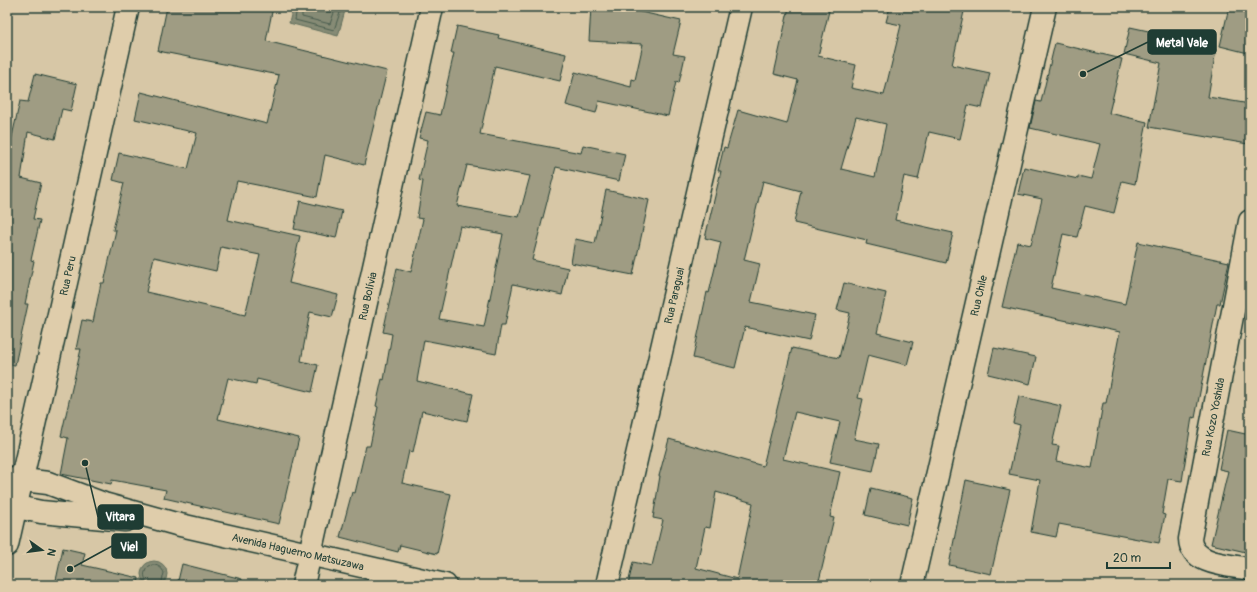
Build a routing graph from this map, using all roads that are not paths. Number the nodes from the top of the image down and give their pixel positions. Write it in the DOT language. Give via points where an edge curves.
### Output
graph roads {
  1 [pos="128,7"];
  2 [pos="432,7"];
  3 [pos="741,7"];
  4 [pos="1045,7"];
  5 [pos="1250,222"];
  6 [pos="15,478"];
  7 [pos="104,504"];
  8 [pos="12,506"];
  9 [pos="176,524"];
  10 [pos="7,545"];
  11 [pos="310,556"];
  12 [pos="1250,569"];
  13 [pos="303,585"];
  14 [pos="444,585"];
  15 [pos="607,585"];
  16 [pos="912,585"];
  1 -- 6 [label="street, Rua Peru"];
  2 -- 11 [label="street, Rua Bolívia"];
  3 -- 15 [label="street, Rua Paraguai"];
  4 -- 16 [label="street, Rua Chile"];
  5 -- 12 [label="street, Rua Kozo Yoshida" via="1190,540 1192,551 1201,558"];
  6 -- 7 [label="street, Avenida Haguemo Matsuzawa" via="48,483"];
  6 -- 8 [label="street, Rua Peru"];
  7 -- 8 [label="street, Avenida Haguemo Matsuzawa" via="34,494"];
  7 -- 9 [label="street, Avenida Haguemo Matsuzawa"];
  8 -- 9 [label="street, Avenida Haguemo Matsuzawa" via="41,512"];
  8 -- 10 [label="street, Rua Peru"];
  9 -- 11 [label="street, Avenida Haguemo Matsuzawa"];
  11 -- 13 [label="street, Rua Bolívia"];
  11 -- 14 [label="street, Avenida Haguemo Matsuzawa"];
}
